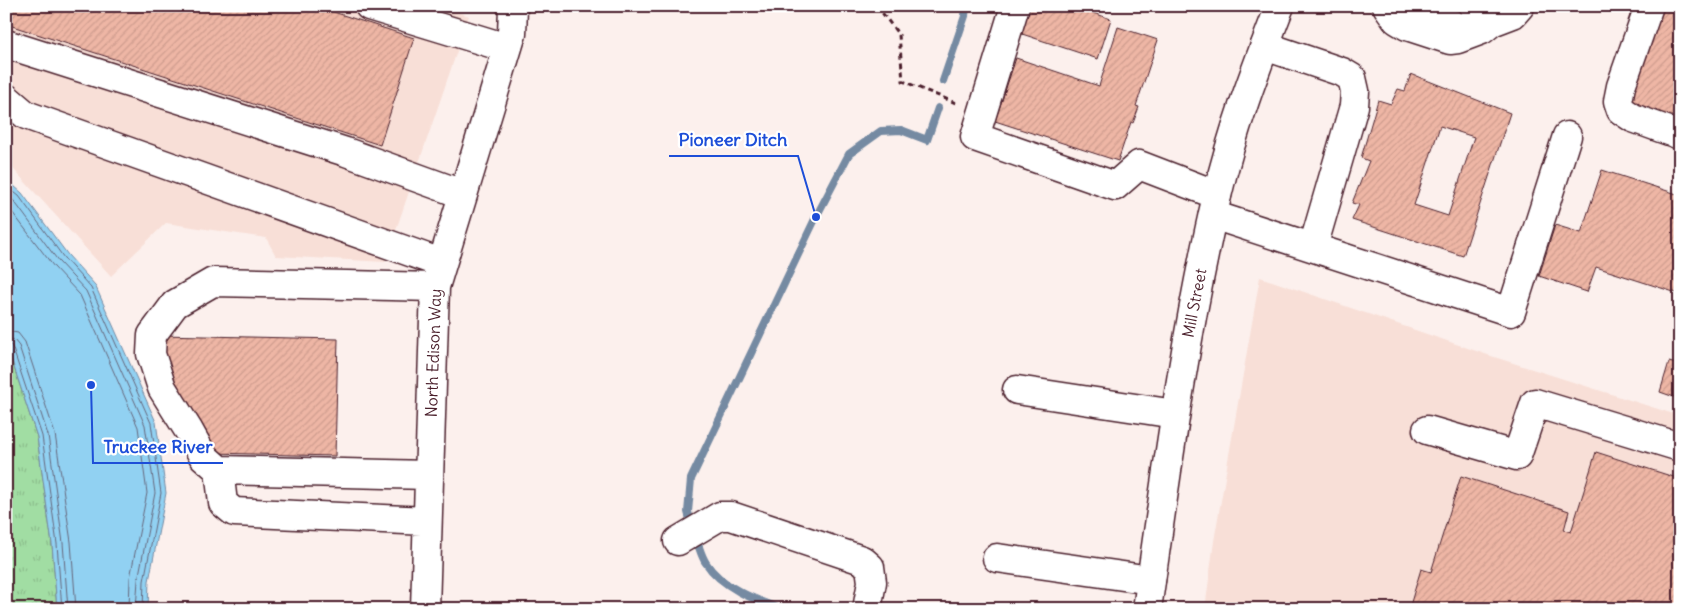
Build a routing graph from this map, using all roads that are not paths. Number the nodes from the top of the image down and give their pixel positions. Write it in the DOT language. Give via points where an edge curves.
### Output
graph roads {
  1 [pos="369,6"];
  2 [pos="511,6"];
  3 [pos="1015,6"];
  4 [pos="1280,6"];
  5 [pos="1387,6"];
  6 [pos="1412,6"];
  7 [pos="1445,6"];
  8 [pos="1520,6"];
  9 [pos="1649,6"];
  10 [pos="1483,14"];
  11 [pos="6,44"];
  12 [pos="1265,46"];
  13 [pos="507,48"];
  14 [pos="6,98"];
  15 [pos="1680,135"];
  16 [pos="1567,136"];
  17 [pos="462,194"];
  18 [pos="1215,205"];
  19 [pos="1313,247"];
  20 [pos="438,275"];
  21 [pos="1017,390"];
  22 [pos="1175,414"];
  23 [pos="1427,430"];
  24 [pos="1680,447"];
  25 [pos="219,470"];
  26 [pos="428,475"];
  27 [pos="428,521"];
  28 [pos="678,540"];
  29 [pos="997,558"];
  30 [pos="1151,580"];
  31 [pos="867,608"];
  32 [pos="425,609"];
  33 [pos="1147,609"];
  1 -- 13 [label="main road"];
  2 -- 13 [label="main road, North Edison Way" via="512,34"];
  3 -- 18 [label="main road" via="975,137 1115,186 1139,165"];
  4 -- 12 [label="main road, Mill Street"];
  5 -- 10 [label="main road" via="1407,26 1450,40 1482,30"];
  6 -- 10 [label="main road" via="1460,27"];
  7 -- 10 [label="main road"];
  8 -- 10 [label="main road" via="1513,14"];
  9 -- 15 [label="main road" via="1618,101 1621,110 1633,118"];
  11 -- 17 [label="main road" via="346,152"];
  12 -- 18 [label="main road, Mill Street"];
  12 -- 19 [label="main road" via="1352,78 1354,106"];
  13 -- 17 [label="main road, North Edison Way"];
  14 -- 20 [label="main road" via="26,115"];
  16 -- 19 [label="main road" via="1511,312"];
  17 -- 20 [label="main road, North Edison Way"];
  18 -- 19 [label="main road"];
  18 -- 22 [label="main road, Mill Street" via="1191,317"];
  20 -- 25 [label="main road" via="213,282 175,304 152,335 151,354 162,388 203,456"];
  20 -- 26 [label="main road, North Edison Way"];
  21 -- 22 [label="main road"];
  22 -- 30 [label="main road, Mill Street"];
  23 -- 24 [label="main road" via="1517,456 1534,403"];
  25 -- 26 [label="main road"];
  25 -- 27 [label="main road" via="223,504 234,512"];
  26 -- 27 [label="main road, North Edison Way"];
  27 -- 32 [label="main road, North Edison Way"];
  28 -- 31 [label="main road" via="720,516 732,516 862,560 870,567 872,582"];
  29 -- 30 [label="main road"];
  30 -- 33 [label="main road, Mill Street"];
}
